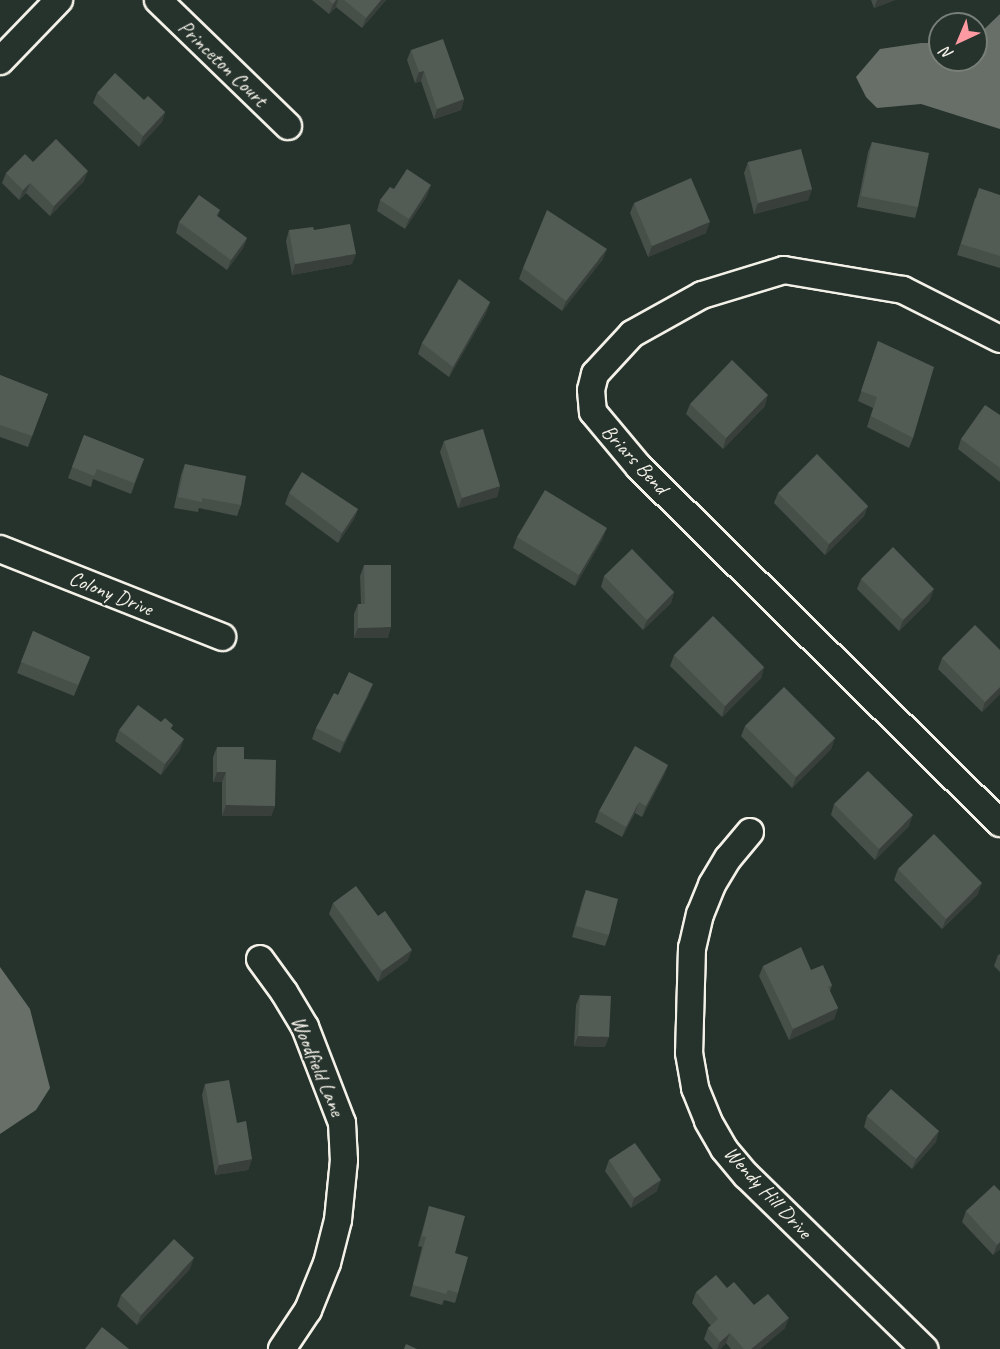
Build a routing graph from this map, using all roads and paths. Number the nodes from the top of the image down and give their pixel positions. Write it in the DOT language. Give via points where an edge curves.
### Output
graph roads {
  1 [pos="59,0"];
  2 [pos="158,0"];
  3 [pos="0,61"];
  4 [pos="288,126"];
  5 [pos="1000,339"];
  6 [pos="0,549"];
  7 [pos="222,637"];
  8 [pos="1000,823"];
  9 [pos="750,832"];
  10 [pos="260,959"];
  11 [pos="282,1349"];
  12 [pos="924,1349"];
  1 -- 3 [label="street"];
  2 -- 4 [label="street, Princeton Court"];
  5 -- 8 [label="street, Briars Bend" via="903,290 784,270 702,295 632,334 595,374 591,390 593,412 639,467"];
  6 -- 7 [label="street, Colony Drive"];
  9 -- 12 [label="street, Wendy Hill Drive" via="711,885 692,948 689,1053 696,1088 719,1140 747,1176"];
  10 -- 11 [label="street, Woodfield Lane" via="304,1027 342,1123 344,1160 338,1220 327,1263 308,1310"];
}
